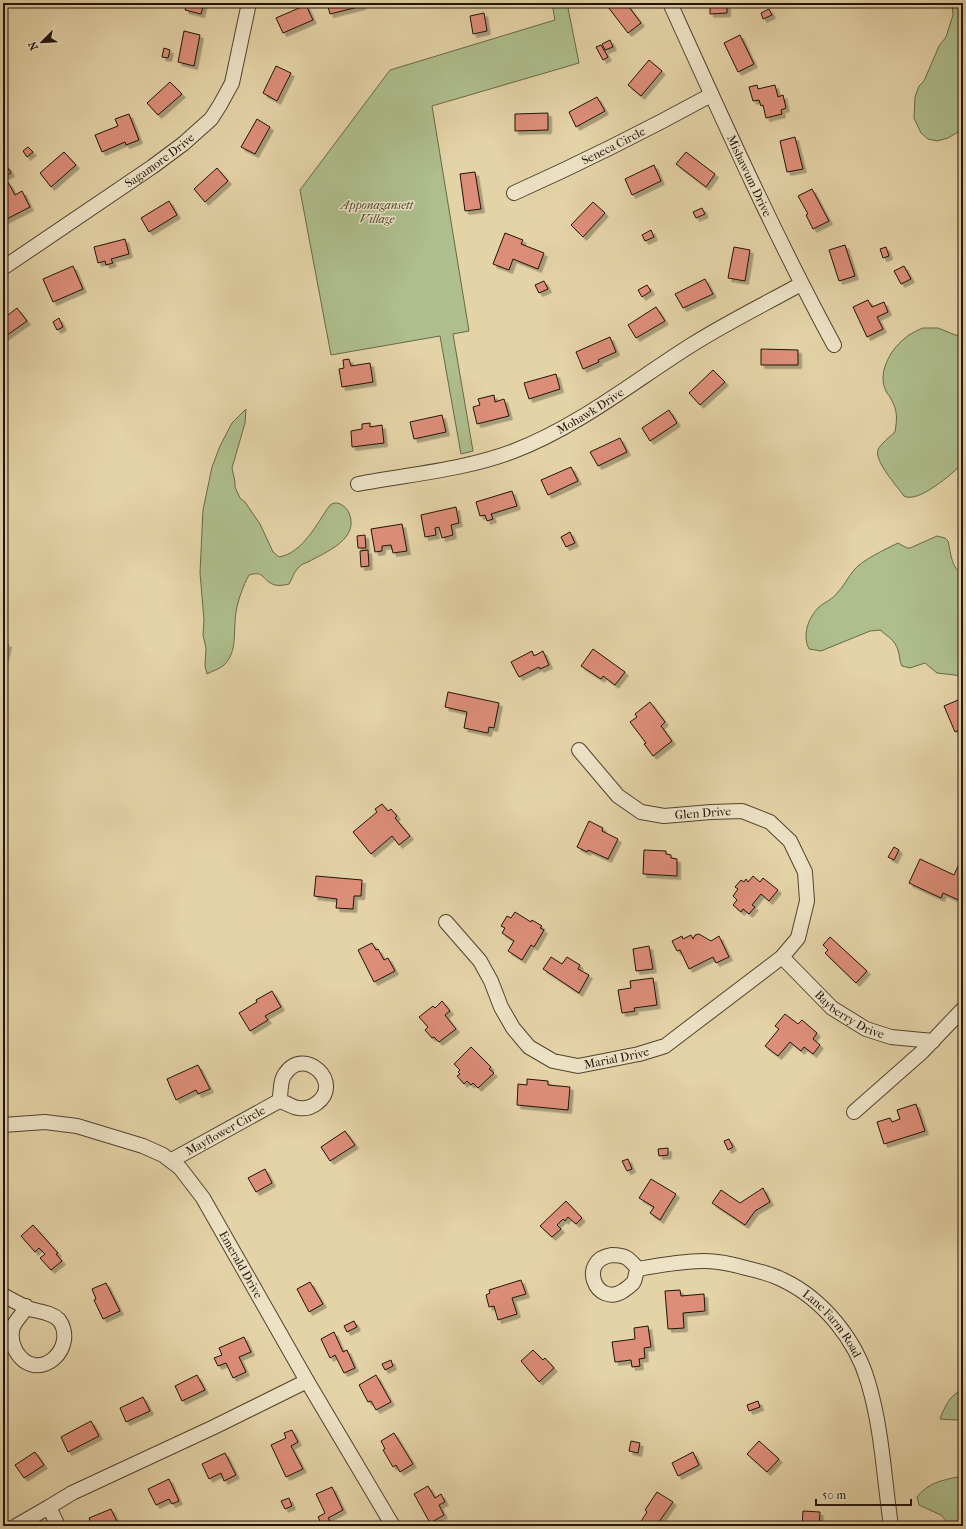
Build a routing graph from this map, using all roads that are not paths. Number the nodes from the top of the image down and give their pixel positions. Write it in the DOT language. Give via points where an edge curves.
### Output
graph roads {
  1 [pos="249,3"];
  2 [pos="670,3"];
  3 [pos="711,95"];
  4 [pos="514,193"];
  5 [pos="3,268"];
  6 [pos="801,284"];
  7 [pos="834,345"];
  8 [pos="358,484"];
  9 [pos="579,750"];
  10 [pos="446,922"];
  11 [pos="782,957"];
  12 [pos="963,1009"];
  13 [pos="933,1041"];
  14 [pos="279,1101"];
  15 [pos="854,1112"];
  16 [pos="3,1125"];
  17 [pos="172,1160"];
  18 [pos="638,1269"];
  19 [pos="3,1296"];
  20 [pos="26,1306"];
  21 [pos="307,1381"];
  22 [pos="49,1507"];
  23 [pos="16,1526"];
  24 [pos="58,1526"];
  25 [pos="393,1526"];
  26 [pos="891,1526"];
  1 -- 5 [label="street, Sagamore Drive" via="232,83 211,119 152,167"];
  2 -- 3 [label="street, Mishawum Drive"];
  3 -- 4 [label="street, Seneca Circle" via="651,128"];
  3 -- 6 [label="street, Mishawum Drive"];
  6 -- 7 [label="street, Mishawum Drive"];
  6 -- 8 [label="street, Mohawk Drive" via="699,340 555,434 514,451 460,468"];
  9 -- 11 [label="street, Glen Drive" via="618,796 641,812 664,816 742,811 770,822 790,841 805,872 807,901 798,938"];
  10 -- 11 [label="street, Marial Drive" via="480,961 491,981 500,1007 529,1047 554,1061 578,1066 665,1046"];
  11 -- 13 [label="street, Bayberry Drive" via="832,1008 866,1029 891,1037"];
  12 -- 13 [label="street"];
  13 -- 15 [label="street"];
  14 -- 17 [label="street, Mayflower Circle"];
  16 -- 17 [label="street, Emerald Drive" via="45,1122 77,1126 133,1142"];
  17 -- 21 [label="street, Emerald Drive" via="202,1198"];
  18 -- 26 [label="street, Lane Farm Road" via="694,1261 716,1262 773,1276 784,1280 806,1295 843,1329 853,1345 868,1381 876,1413"];
  19 -- 20 [label="street"];
  21 -- 22 [label="street" via="72,1492"];
  21 -- 25 [label="street, Emerald Drive"];
  22 -- 23 [label="street"];
  22 -- 24 [label="street"];
}
